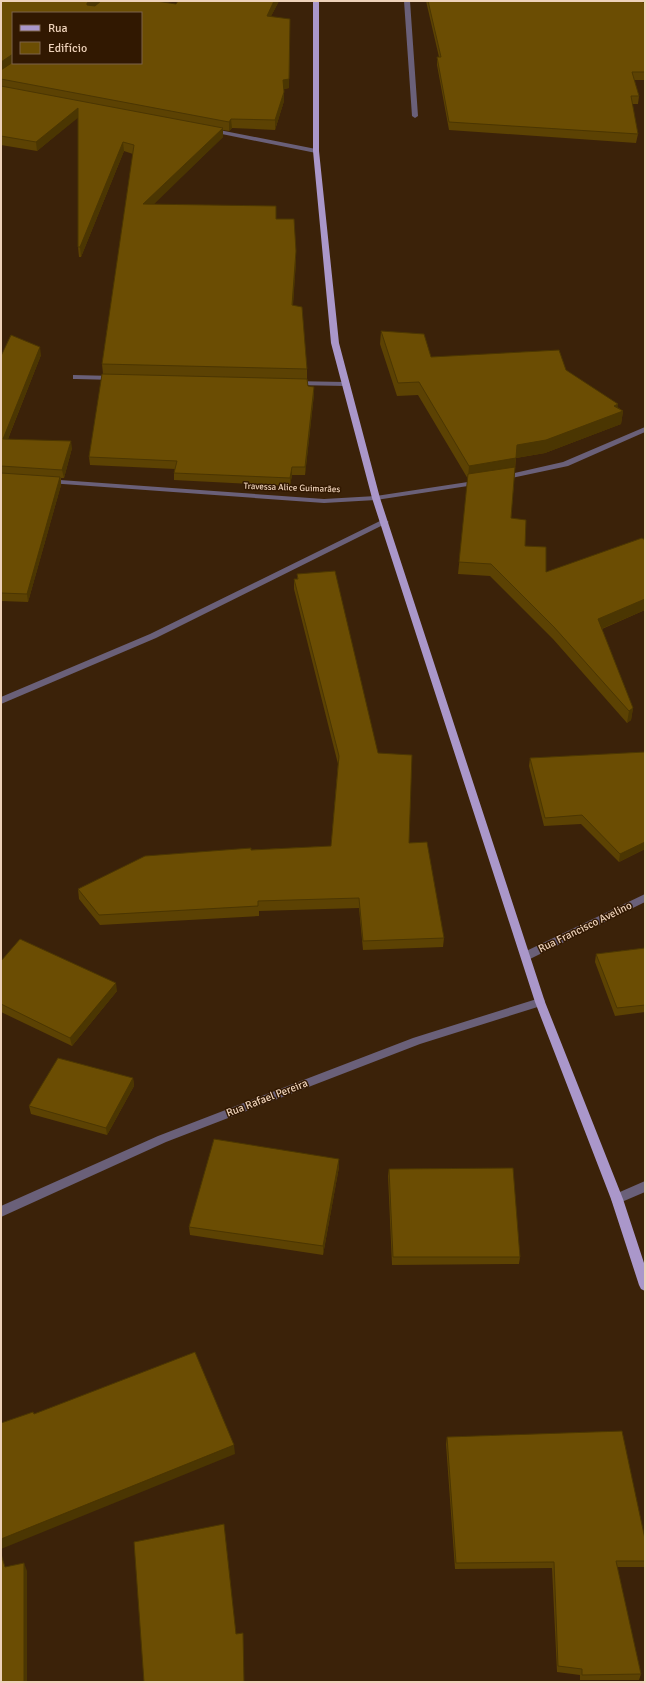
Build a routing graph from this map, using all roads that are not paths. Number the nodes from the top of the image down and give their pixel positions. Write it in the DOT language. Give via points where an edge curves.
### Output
graph roads {
  1 [pos="316,1"];
  2 [pos="407,1"];
  3 [pos="643,1"];
  4 [pos="645,9"];
  5 [pos="415,116"];
  6 [pos="201,129"];
  7 [pos="316,151"];
  8 [pos="76,377"];
  9 [pos="124,378"];
  10 [pos="282,383"];
  11 [pos="346,384"];
  12 [pos="645,429"];
  13 [pos="40,480"];
  14 [pos="376,498"];
  15 [pos="385,522"];
  16 [pos="1,701"];
  17 [pos="645,898"];
  18 [pos="526,956"];
  19 [pos="540,1002"];
  20 [pos="645,1186"];
  21 [pos="617,1200"];
  22 [pos="1,1212"];
  23 [pos="645,1285"];
  1 -- 7 [label="main road"];
  2 -- 5 [label="street"];
  3 -- 4 [label="street"];
  6 -- 7 [label="street"];
  7 -- 11 [label="main road" via="335,343"];
  8 -- 9 [label="street"];
  10 -- 11 [label="street"];
  11 -- 14 [label="main road"];
  12 -- 14 [label="street, Travessa Alice Guimarães" via="564,464 537,471"];
  13 -- 14 [label="street, Travessa Alice Guimarães" via="324,501"];
  14 -- 15 [label="main road"];
  15 -- 16 [label="street" via="152,636"];
  15 -- 18 [label="main road"];
  17 -- 18 [label="street, Rua Francisco Avelino"];
  18 -- 19 [label="main road"];
  19 -- 21 [label="main road"];
  19 -- 22 [label="street, Rua Rafael Pereira" via="417,1041 162,1139"];
  20 -- 21 [label="street"];
  21 -- 23 [label="main road"];
}
